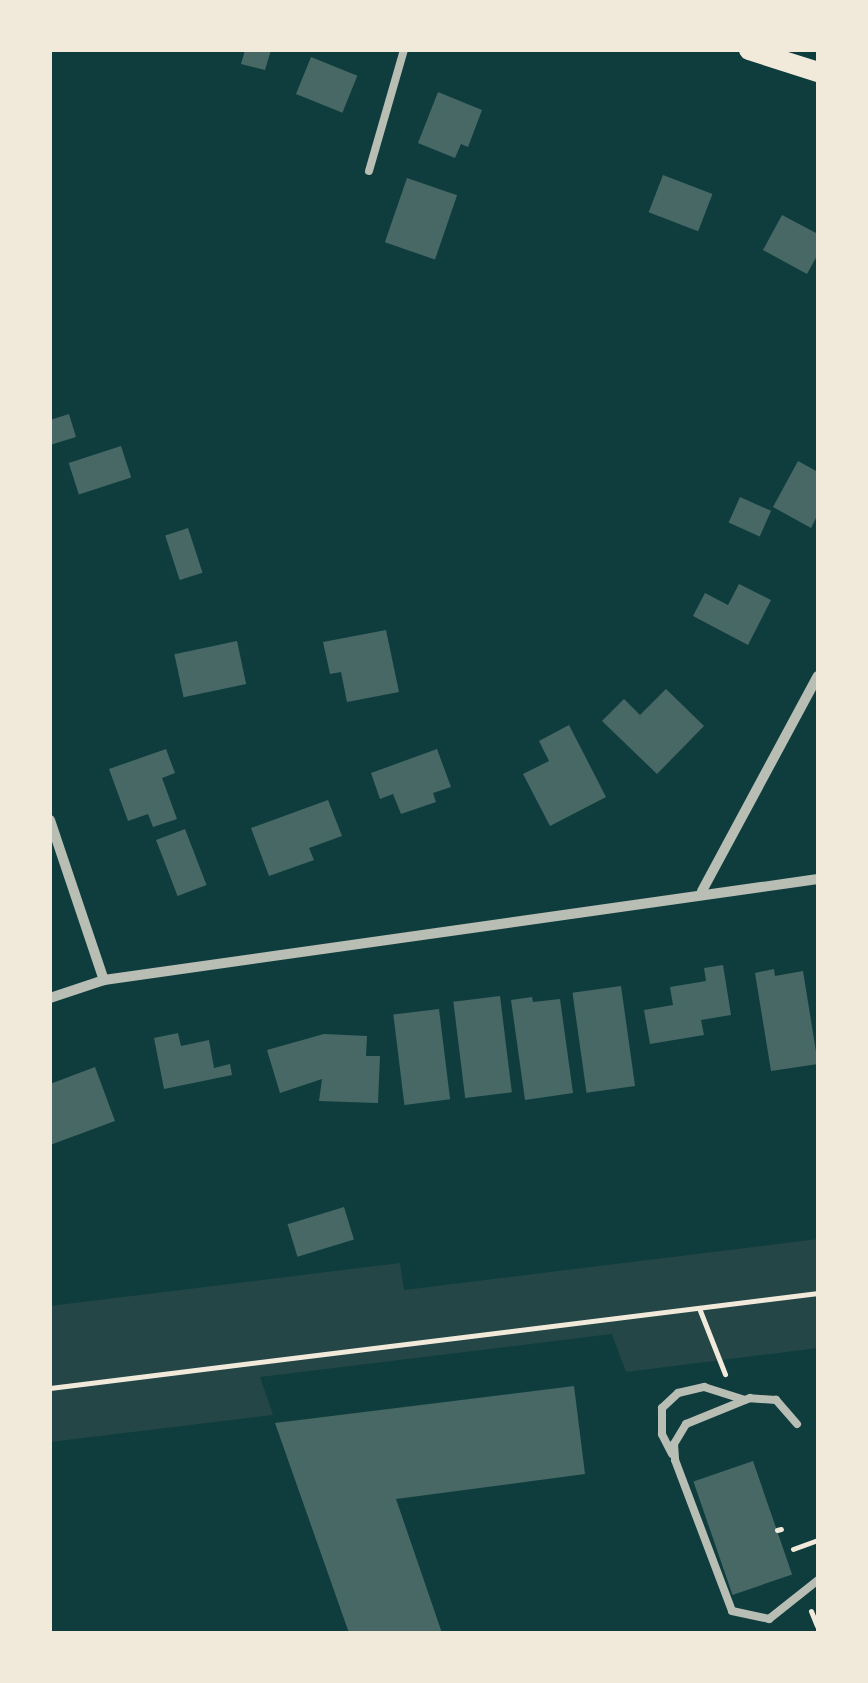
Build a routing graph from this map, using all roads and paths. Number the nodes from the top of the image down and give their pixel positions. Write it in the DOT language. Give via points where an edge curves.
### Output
graph roads {
  1 [pos="404,50"];
  2 [pos="749,50"];
  3 [pos="818,72"];
  4 [pos="369,171"];
  5 [pos="818,676"];
  6 [pos="50,820"];
  7 [pos="818,880"];
  8 [pos="702,891"];
  9 [pos="104,980"];
  10 [pos="50,998"];
  11 [pos="818,1293"];
  12 [pos="699,1308"];
  13 [pos="725,1374"];
  14 [pos="50,1388"];
  15 [pos="745,1400"];
  16 [pos="797,1424"];
  17 [pos="676,1460"];
  18 [pos="818,1540"];
  19 [pos="794,1549"];
  20 [pos="818,1580"];
  21 [pos="807,1602"];
  22 [pos="818,1626"];
  1 -- 4 [label="lane"];
  2 -- 3 [label="main road"];
  5 -- 8 [label="street"];
  6 -- 9 [label="street"];
  7 -- 8 [label="street"];
  8 -- 9 [label="street"];
  9 -- 10 [label="street"];
  11 -- 12 [label="path"];
  12 -- 13 [label="path"];
  12 -- 14 [label="path"];
  15 -- 16 [label="lane" via="776,1400"];
  15 -- 17 [label="lane" via="686,1424 674,1444"];
  15 -- 17 [label="lane" via="704,1387 678,1394 662,1408 662,1434"];
  17 -- 20 [label="lane" via="732,1611 769,1620"];
  18 -- 19 [label="path"];
  21 -- 22 [label="path"];
}
